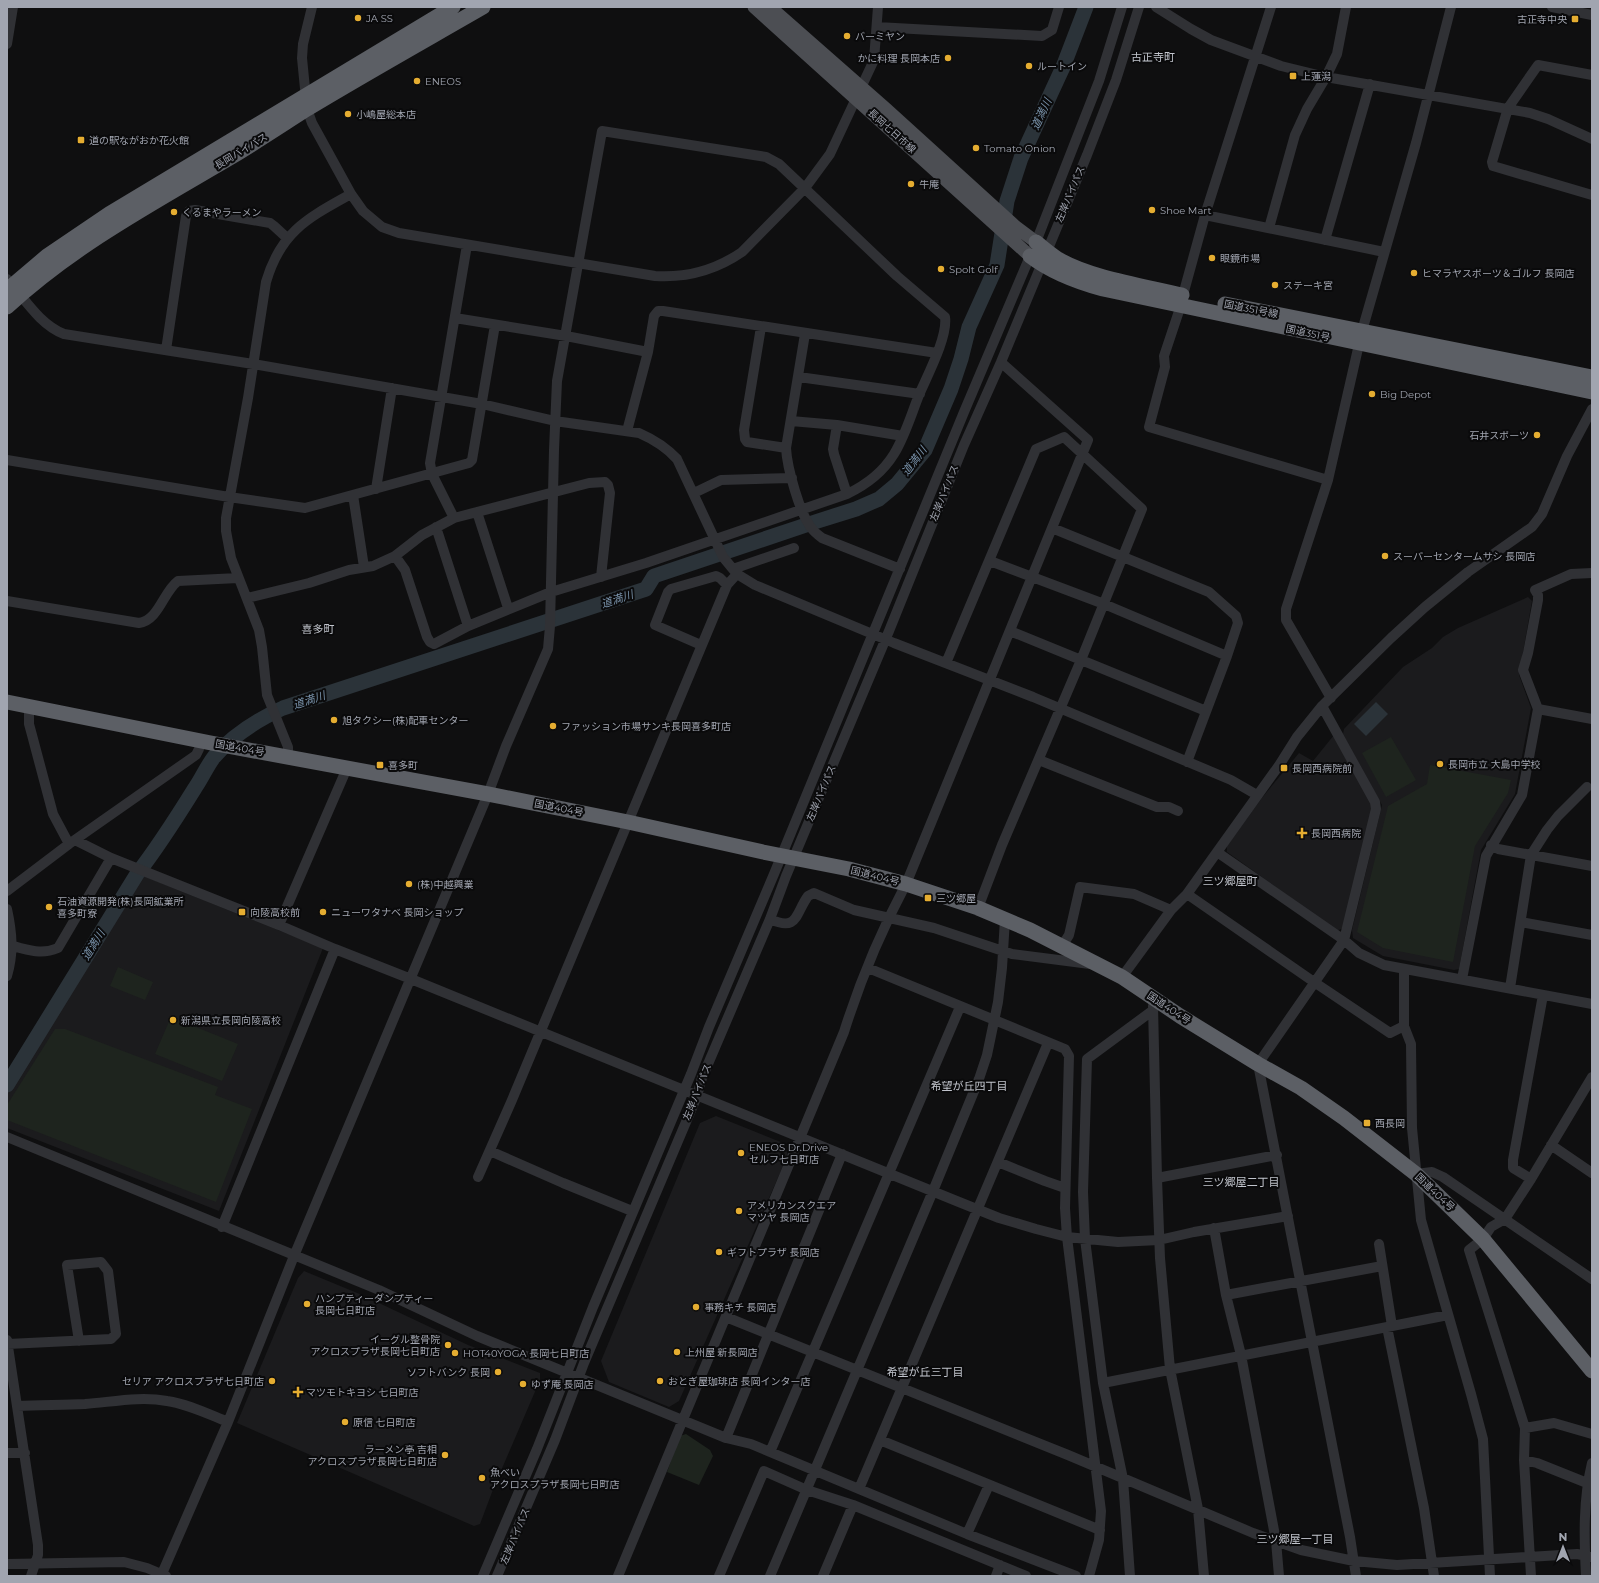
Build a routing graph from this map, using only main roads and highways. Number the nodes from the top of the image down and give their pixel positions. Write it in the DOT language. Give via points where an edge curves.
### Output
graph roads {
  1 [pos="453,7"];
  2 [pos="483,7"];
  3 [pos="754,7"];
  4 [pos="770,7"];
  5 [pos="859,94"];
  6 [pos="306,103"];
  7 [pos="1039,253"];
  8 [pos="12,287"];
  9 [pos="7,307"];
  10 [pos="1360,337"];
  11 [pos="1592,377"];
  12 [pos="1592,392"];
  13 [pos="7,702"];
  14 [pos="1592,1370"];
  1 -- 6 [label="highway, 長岡バイパス"];
  2 -- 6 [label="highway, 長岡バイパス"];
  3 -- 5 [label="main road, 長岡七日市線"];
  4 -- 5 [label="main road, 長岡七日市線"];
  5 -- 7 [label="main road, 長岡七日市線" via="990,204 1016,227"];
  5 -- 7 [label="main road, 長岡七日市線" via="880,119 1014,241"];
  6 -- 8 [label="highway, 長岡バイパス" via="150,188 47,256"];
  7 -- 10 [label="highway, 国道351号" via="1087,285 1182,300"];
  8 -- 9 [label="highway, 長岡バイパス"];
  10 -- 11 [label="highway"];
  10 -- 12 [label="highway, 国道351号"];
  13 -- 14 [label="highway, 国道404号" via="488,794 873,875 1005,919 1122,976 1153,1005 1307,1092 1344,1118 1416,1174 1483,1239"];
}
